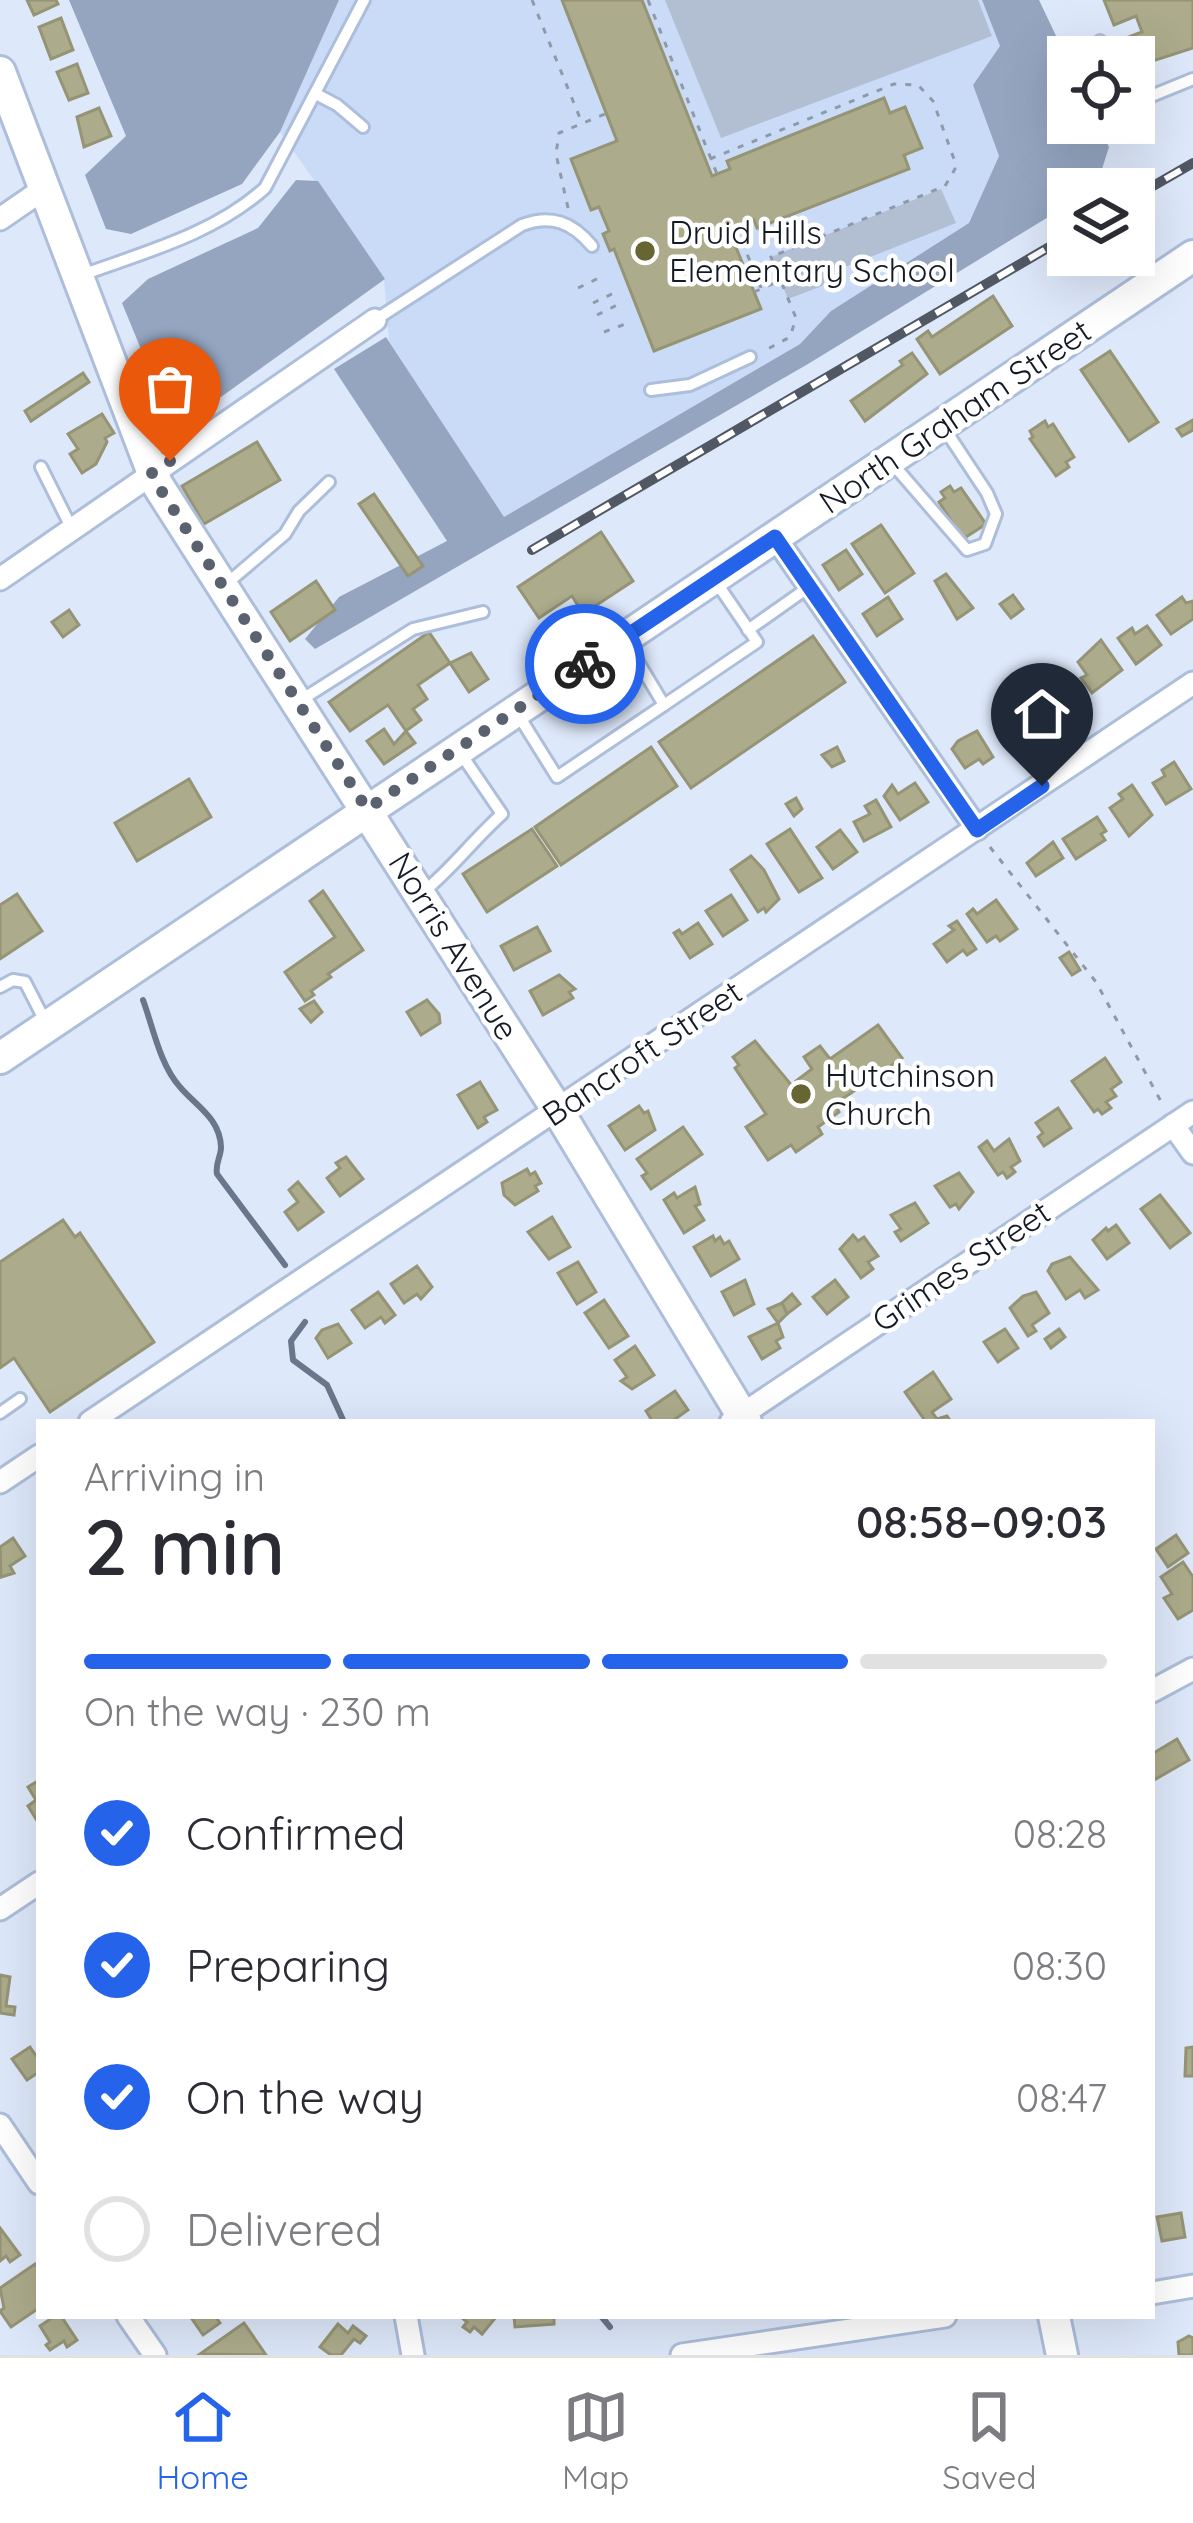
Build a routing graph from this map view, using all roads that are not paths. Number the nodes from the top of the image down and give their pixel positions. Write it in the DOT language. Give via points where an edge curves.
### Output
graph roads {
  1 [pos="364,0"];
  2 [pos="0,72"];
  3 [pos="1193,79"];
  4 [pos="316,94"];
  5 [pos="1155,95"];
  6 [pos="363,128"];
  7 [pos="45,188"];
  8 [pos="0,219"];
  9 [pos="592,246"];
  10 [pos="1189,268"];
  11 [pos="79,277"];
  12 [pos="375,320"];
  13 [pos="750,357"];
  14 [pos="651,390"];
  15 [pos="942,424"];
  16 [pos="889,460"];
  17 [pos="40,466"];
  18 [pos="152,473"];
  19 [pos="329,482"];
  20 [pos="71,529"];
  21 [pos="775,537"];
  22 [pos="713,578"];
  23 [pos="0,579"];
  24 [pos="223,587"];
  25 [pos="809,587"];
  26 [pos="483,612"];
  27 [pos="748,630"];
  28 [pos="624,638"];
  29 [pos="1193,683"];
  30 [pos="298,701"];
  31 [pos="664,705"];
  32 [pos="515,710"];
  33 [pos="457,748"];
  34 [pos="367,809"];
  35 [pos="977,830"];
  36 [pos="421,895"];
  37 [pos="0,987"];
  38 [pos="47,1025"];
  39 [pos="0,1058"];
  40 [pos="558,1111"];
  41 [pos="1193,1112"];
  42 [pos="1173,1125"];
  43 [pos="1193,1153"];
  44 [pos="20,1399"];
  45 [pos="0,1413"];
  46 [pos="95,1419"];
  47 [pos="738,1419"];
  48 [pos="740,1419"];
  49 [pos="36,1458"];
  50 [pos="3,1475"];
  51 [pos="1193,1669"];
  52 [pos="1155,1689"];
  53 [pos="36,1885"];
  54 [pos="0,1909"];
  55 [pos="0,2125"];
  56 [pos="36,2179"];
  57 [pos="1193,2286"];
  58 [pos="1155,2292"];
  59 [pos="130,2319"];
  60 [pos="407,2319"];
  61 [pos="925,2319"];
  62 [pos="1055,2319"];
  63 [pos="154,2355"];
  64 [pos="413,2355"];
  65 [pos="682,2355"];
  66 [pos="1062,2355"];
  1 -- 4 [label="lane"];
  2 -- 7 [label="street, Norris Avenue"];
  3 -- 5 [label="lane"];
  4 -- 6 [label="lane"];
  4 -- 11 [label="lane" via="265,188 240,210"];
  7 -- 8 [label="street"];
  7 -- 11 [label="street, Norris Avenue"];
  9 -- 12 [label="lane" via="578,230 541,218"];
  10 -- 15 [label="street, North Graham Street"];
  11 -- 18 [label="street, Norris Avenue"];
  12 -- 18 [label="street"];
  13 -- 14 [label="lane" via="690,386"];
  15 -- 16 [label="street, North Graham Street"];
  15 -- 16 [label="lane" via="996,514 986,544 967,550"];
  16 -- 21 [label="street, North Graham Street"];
  17 -- 20 [label="lane"];
  18 -- 20 [label="street"];
  18 -- 24 [label="street, Norris Avenue"];
  19 -- 24 [label="lane"];
  20 -- 23 [label="street"];
  21 -- 22 [label="street, North Graham Street"];
  21 -- 25 [label="street"];
  22 -- 27 [label="lane"];
  22 -- 28 [label="street, North Graham Street"];
  24 -- 30 [label="street, Norris Avenue"];
  25 -- 27 [label="lane"];
  25 -- 35 [label="street"];
  26 -- 30 [label="lane" via="412,628"];
  27 -- 31 [label="lane" via="757,642"];
  28 -- 31 [label="lane"];
  28 -- 32 [label="street, North Graham Street"];
  29 -- 35 [label="street, Bancroft Street"];
  30 -- 34 [label="street, Norris Avenue"];
  31 -- 32 [label="lane" via="557,777"];
  32 -- 33 [label="street, North Graham Street"];
  33 -- 34 [label="street, North Graham Street"];
  33 -- 36 [label="lane" via="502,814"];
  34 -- 36 [label="street, Norris Avenue"];
  34 -- 38 [label="street, North Graham Street"];
  35 -- 40 [label="street, Bancroft Street"];
  36 -- 40 [label="street, Norris Avenue"];
  37 -- 38 [label="lane" via="25,982"];
  38 -- 39 [label="street, North Graham Street"];
  40 -- 46 [label="street, Bancroft Street"];
  40 -- 47 [label="street, Norris Avenue"];
  41 -- 42 [label="street, Grimes Street"];
  42 -- 43 [label="street"];
  42 -- 48 [label="street, Grimes Street"];
  44 -- 45 [label="lane"];
  49 -- 50 [label="street"];
  51 -- 52 [label="street"];
  53 -- 54 [label="street"];
  55 -- 56 [label="street"];
  57 -- 58 [label="street"];
  59 -- 63 [label="street"];
  60 -- 64 [label="street"];
  61 -- 65 [label="street"];
  62 -- 66 [label="street"];
}
